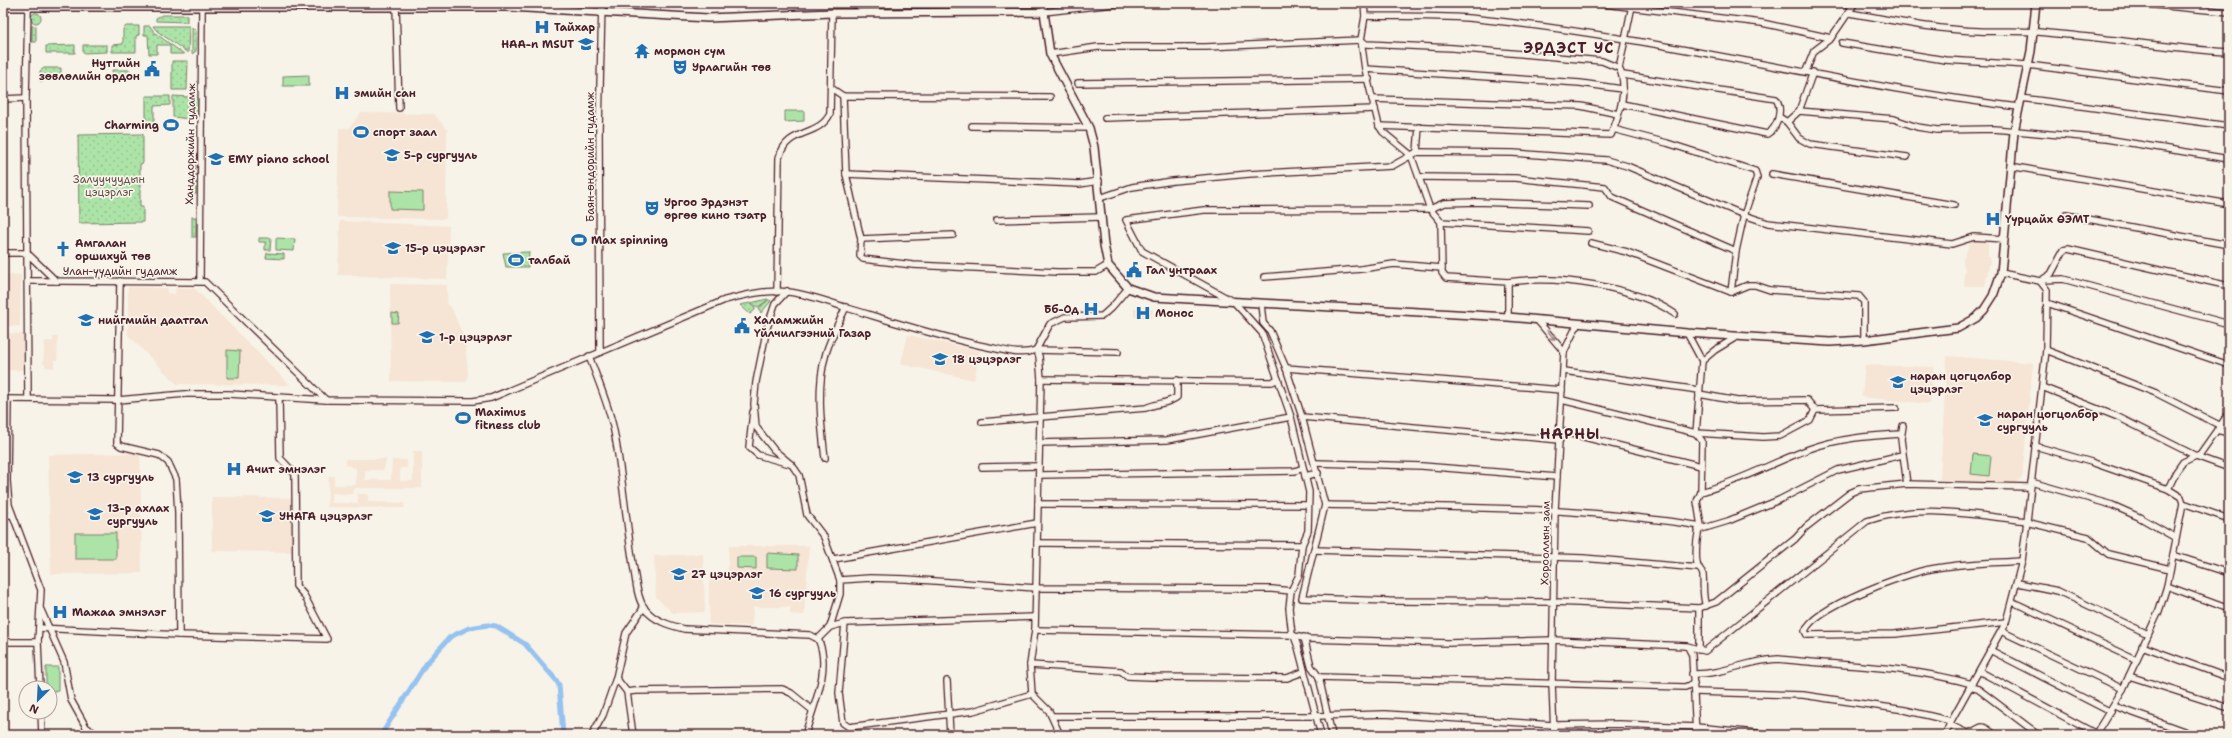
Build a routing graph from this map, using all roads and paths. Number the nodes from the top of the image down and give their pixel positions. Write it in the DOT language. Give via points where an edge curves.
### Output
graph roads {
  1 [pos="602,3"];
  2 [pos="1044,3"];
  3 [pos="1122,3"];
  4 [pos="1364,3"];
  5 [pos="1595,3"];
  6 [pos="1842,3"];
  7 [pos="2036,3"];
  8 [pos="2134,3"];
  9 [pos="202,4"];
  10 [pos="1854,4"];
  11 [pos="396,6"];
  12 [pos="1632,6"];
  13 [pos="3,7"];
  14 [pos="28,8"];
  15 [pos="602,11"];
  16 [pos="1044,12"];
  17 [pos="2229,12"];
  18 [pos="832,13"];
  19 [pos="1850,13"];
  20 [pos="1365,16"];
  21 [pos="2033,31"];
  22 [pos="1626,38"];
  23 [pos="1831,38"];
  24 [pos="1361,40"];
  25 [pos="1842,43"];
  26 [pos="2229,52"];
  27 [pos="1050,54"];
  28 [pos="2028,65"];
  29 [pos="1619,68"];
  30 [pos="1365,69"];
  31 [pos="1806,71"];
  32 [pos="1813,72"];
  33 [pos="1623,75"];
  34 [pos="1369,79"];
  35 [pos="1078,83"];
  36 [pos="831,88"];
  37 [pos="1622,89"];
  38 [pos="2229,91"];
  39 [pos="843,96"];
  40 [pos="1050,97"];
  41 [pos="26,98"];
  42 [pos="2021,98"];
  43 [pos="3,99"];
  44 [pos="1372,99"];
  45 [pos="1622,104"];
  46 [pos="2019,107"];
  47 [pos="399,108"];
  48 [pos="1375,109"];
  49 [pos="1799,111"];
  50 [pos="1618,114"];
  51 [pos="1779,117"];
  52 [pos="1105,118"];
  53 [pos="1788,122"];
  54 [pos="972,126"];
  55 [pos="1379,126"];
  56 [pos="2229,126"];
  57 [pos="1419,127"];
  58 [pos="1089,128"];
  59 [pos="1613,128"];
  60 [pos="2014,132"];
  61 [pos="1417,152"];
  62 [pos="1411,155"];
  63 [pos="1907,157"];
  64 [pos="2229,159"];
  65 [pos="2010,166"];
  66 [pos="846,174"];
  67 [pos="1772,174"];
  68 [pos="1418,177"];
  69 [pos="1099,181"];
  70 [pos="1100,198"];
  71 [pos="2229,204"];
  72 [pos="1954,205"];
  73 [pos="1589,206"];
  74 [pos="1430,209"];
  75 [pos="1744,215"];
  76 [pos="2066,215"];
  77 [pos="1101,217"];
  78 [pos="997,220"];
  79 [pos="1441,222"];
  80 [pos="1588,231"];
  81 [pos="953,235"];
  82 [pos="861,239"];
  83 [pos="2004,239"];
  84 [pos="1591,243"];
  85 [pos="2229,245"];
  86 [pos="1736,251"];
  87 [pos="3,253"];
  88 [pos="27,253"];
  89 [pos="1108,266"];
  90 [pos="1442,268"];
  91 [pos="2001,273"];
  92 [pos="1264,278"];
  93 [pos="28,281"];
  94 [pos="56,281"];
  95 [pos="120,281"];
  96 [pos="200,281"];
  97 [pos="2040,281"];
  98 [pos="1508,282"];
  99 [pos="2229,286"];
  100 [pos="1128,288"];
  101 [pos="787,291"];
  102 [pos="776,292"];
  103 [pos="1731,292"];
  104 [pos="1234,302"];
  105 [pos="2047,303"];
  106 [pos="1262,304"];
  107 [pos="846,307"];
  108 [pos="1675,314"];
  109 [pos="1508,317"];
  110 [pos="1537,320"];
  111 [pos="1578,323"];
  112 [pos="2229,324"];
  113 [pos="1688,333"];
  114 [pos="1738,336"];
  115 [pos="1864,340"];
  116 [pos="1036,350"];
  117 [pos="2046,350"];
  118 [pos="600,352"];
  119 [pos="1118,352"];
  120 [pos="1564,352"];
  121 [pos="589,356"];
  122 [pos="1702,361"];
  123 [pos="2229,365"];
  124 [pos="1286,368"];
  125 [pos="1564,371"];
  126 [pos="1041,379"];
  127 [pos="1278,379"];
  128 [pos="1177,380"];
  129 [pos="2042,387"];
  130 [pos="1562,390"];
  131 [pos="1699,392"];
  132 [pos="279,398"];
  133 [pos="5,399"];
  134 [pos="28,399"];
  135 [pos="118,400"];
  136 [pos="326,400"];
  137 [pos="1562,400"];
  138 [pos="754,404"];
  139 [pos="1896,408"];
  140 [pos="1815,410"];
  141 [pos="2229,413"];
  142 [pos="1040,416"];
  143 [pos="1291,417"];
  144 [pos="1302,417"];
  145 [pos="982,422"];
  146 [pos="1903,426"];
  147 [pos="2219,428"];
  148 [pos="1560,431"];
  149 [pos="1696,433"];
  150 [pos="2229,433"];
  151 [pos="1901,434"];
  152 [pos="1560,440"];
  153 [pos="1039,443"];
  154 [pos="2035,446"];
  155 [pos="1902,455"];
  156 [pos="2196,456"];
  157 [pos="825,458"];
  158 [pos="1316,463"];
  159 [pos="792,465"];
  160 [pos="1039,466"];
  161 [pos="1701,466"];
  162 [pos="982,467"];
  163 [pos="1303,468"];
  164 [pos="2229,468"];
  165 [pos="1318,473"];
  166 [pos="1038,475"];
  167 [pos="1305,476"];
  168 [pos="1557,477"];
  169 [pos="1907,484"];
  170 [pos="2031,485"];
  171 [pos="2168,489"];
  172 [pos="1701,492"];
  173 [pos="2183,503"];
  174 [pos="1038,504"];
  175 [pos="1308,505"];
  176 [pos="1325,505"];
  177 [pos="1555,510"];
  178 [pos="3,515"];
  179 [pos="12,515"];
  180 [pos="2229,520"];
  181 [pos="2027,521"];
  182 [pos="1037,523"];
  183 [pos="1699,528"];
  184 [pos="2176,538"];
  185 [pos="1037,543"];
  186 [pos="1302,546"];
  187 [pos="1314,550"];
  188 [pos="2173,555"];
  189 [pos="1555,557"];
  190 [pos="834,559"];
  191 [pos="2022,561"];
  192 [pos="1698,568"];
  193 [pos="2170,569"];
  194 [pos="2229,574"];
  195 [pos="840,580"];
  196 [pos="2018,583"];
  197 [pos="2167,586"];
  198 [pos="1036,588"];
  199 [pos="1291,591"];
  200 [pos="1554,602"];
  201 [pos="2013,602"];
  202 [pos="1706,606"];
  203 [pos="644,607"];
  204 [pos="1699,608"];
  205 [pos="40,609"];
  206 [pos="2229,609"];
  207 [pos="1035,617"];
  208 [pos="2006,622"];
  209 [pos="845,624"];
  210 [pos="830,627"];
  211 [pos="39,628"];
  212 [pos="48,629"];
  213 [pos="1035,630"];
  214 [pos="2001,631"];
  215 [pos="2148,634"];
  216 [pos="179,635"];
  217 [pos="1293,635"];
  218 [pos="1304,637"];
  219 [pos="818,639"];
  220 [pos="1553,640"];
  221 [pos="3,642"];
  222 [pos="38,642"];
  223 [pos="1687,646"];
  224 [pos="2142,646"];
  225 [pos="1699,650"];
  226 [pos="1990,650"];
  227 [pos="2136,660"];
  228 [pos="1030,665"];
  229 [pos="1979,671"];
  230 [pos="1303,672"];
  231 [pos="1692,674"];
  232 [pos="2130,676"];
  233 [pos="1319,677"];
  234 [pos="616,678"];
  235 [pos="2229,678"];
  236 [pos="40,680"];
  237 [pos="947,681"];
  238 [pos="1694,683"];
  239 [pos="1552,684"];
  240 [pos="1971,686"];
  241 [pos="2123,689"];
  242 [pos="627,692"];
  243 [pos="1695,692"];
  244 [pos="1032,694"];
  245 [pos="2114,706"];
  246 [pos="2229,708"];
  247 [pos="812,710"];
  248 [pos="2111,712"];
  249 [pos="948,714"];
  250 [pos="1052,716"];
  251 [pos="1317,716"];
  252 [pos="1328,716"];
  253 [pos="41,720"];
  254 [pos="1950,723"];
  255 [pos="1553,725"];
  256 [pos="1696,727"];
  257 [pos="42,735"];
  258 [pos="97,735"];
  259 [pos="592,735"];
  260 [pos="633,735"];
  261 [pos="805,735"];
  262 [pos="950,735"];
  263 [pos="1060,735"];
  264 [pos="1321,735"];
  265 [pos="1332,735"];
  266 [pos="1554,735"];
  267 [pos="1696,735"];
  268 [pos="1776,735"];
  269 [pos="1945,735"];
  270 [pos="1995,735"];
  271 [pos="2039,735"];
  272 [pos="2097,735"];
  273 [pos="2195,735"];
  1 -- 15 [label="street, Баян-өндорийн гудамж"];
  2 -- 16 [label="street"];
  3 -- 16 [label="street"];
  4 -- 20 [label="street"];
  5 -- 12 [label="street"];
  6 -- 10 [label="street"];
  7 -- 21 [label="main road"];
  8 -- 17 [label="street"];
  9 -- 11 [label="main road"];
  9 -- 14 [label="main road"];
  9 -- 96 [label="street, Ханддоржийн гудамж"];
  10 -- 19 [label="street"];
  11 -- 15 [label="main road"];
  11 -- 47 [label="street"];
  12 -- 22 [label="street"];
  12 -- 23 [label="street" via="1762,23"];
  13 -- 14 [label="main road"];
  14 -- 41 [label="street"];
  15 -- 18 [label="main road" via="659,17 708,18"];
  15 -- 118 [label="street, Баян-өндорийн гудамж" via="599,129"];
  16 -- 18 [label="main road"];
  16 -- 27 [label="main road"];
  18 -- 36 [label="street"];
  19 -- 21 [label="street" via="1978,31"];
  19 -- 23 [label="street"];
  20 -- 22 [label="street" via="1477,19"];
  20 -- 24 [label="street"];
  21 -- 26 [label="street"];
  21 -- 28 [label="main road"];
  22 -- 29 [label="street"];
  22 -- 31 [label="street"];
  23 -- 31 [label="street" via="1814,51"];
  24 -- 27 [label="street" via="1206,48 1098,47"];
  24 -- 29 [label="street" via="1366,44 1454,48 1602,61"];
  24 -- 30 [label="street"];
  25 -- 28 [label="street" via="1944,60"];
  27 -- 58 [label="main road"];
  28 -- 38 [label="street"];
  28 -- 42 [label="main road"];
  29 -- 33 [label="street"];
  30 -- 34 [label="street"];
  30 -- 37 [label="street" via="1580,83"];
  31 -- 32 [label="street"];
  32 -- 46 [label="street" via="1941,97"];
  32 -- 49 [label="street"];
  33 -- 37 [label="street"];
  33 -- 51 [label="street" via="1776,99"];
  34 -- 35 [label="street"];
  34 -- 44 [label="street"];
  36 -- 39 [label="street"];
  36 -- 102 [label="street" via="831,108 826,121 787,140 781,149 778,171"];
  37 -- 45 [label="street"];
  39 -- 40 [label="street"];
  39 -- 66 [label="street"];
  41 -- 43 [label="street"];
  41 -- 88 [label="street"];
  42 -- 46 [label="main road"];
  42 -- 56 [label="street"];
  44 -- 48 [label="street"];
  44 -- 50 [label="street" via="1581,106"];
  45 -- 50 [label="street"];
  45 -- 51 [label="street" via="1767,134"];
  46 -- 60 [label="main road"];
  48 -- 52 [label="street"];
  48 -- 55 [label="street"];
  49 -- 53 [label="street"];
  49 -- 60 [label="street" via="1894,119 1917,127 1937,130 1994,129"];
  50 -- 59 [label="street"];
  51 -- 53 [label="street"];
  53 -- 63 [label="street" via="1799,138 1810,144"];
  54 -- 58 [label="street"];
  55 -- 57 [label="street"];
  55 -- 62 [label="street"];
  57 -- 59 [label="street" via="1611,135"];
  57 -- 61 [label="street"];
  58 -- 69 [label="main road"];
  59 -- 75 [label="street" via="1753,169 1757,177"];
  60 -- 64 [label="street" via="2106,139"];
  60 -- 65 [label="main road"];
  61 -- 62 [label="street"];
  61 -- 75 [label="street" via="1513,153 1606,160 1627,166"];
  62 -- 68 [label="street"];
  62 -- 70 [label="street" via="1392,166 1173,181 1132,186"];
  65 -- 71 [label="street"];
  65 -- 83 [label="main road"];
  66 -- 69 [label="street" via="1079,184"];
  66 -- 82 [label="street"];
  67 -- 72 [label="street"];
  68 -- 74 [label="street"];
  68 -- 86 [label="street" via="1515,178 1605,186 1612,197"];
  69 -- 70 [label="main road"];
  70 -- 77 [label="main road"];
  73 -- 74 [label="street" via="1477,202 1444,203"];
  74 -- 79 [label="street"];
  74 -- 104 [label="street" via="1204,210 1126,220 1142,251"];
  75 -- 83 [label="street" via="1768,223 1952,244 1974,237"];
  75 -- 86 [label="street"];
  76 -- 85 [label="street"];
  77 -- 78 [label="street"];
  77 -- 89 [label="main road"];
  79 -- 80 [label="street"];
  79 -- 90 [label="street"];
  81 -- 82 [label="street"];
  82 -- 89 [label="street" via="860,256 875,262 1056,272 1096,272"];
  83 -- 91 [label="main road"];
  84 -- 103 [label="street" via="1627,252"];
  86 -- 103 [label="street"];
  87 -- 88 [label="street"];
  88 -- 93 [label="street"];
  88 -- 94 [label="street, Улан-үүдийн гудамж"];
  89 -- 100 [label="main road"];
  90 -- 92 [label="street" via="1394,264"];
  90 -- 98 [label="street" via="1446,278"];
  91 -- 97 [label="street"];
  91 -- 115 [label="main road" via="1993,296 1984,310 1967,324 1942,331"];
  93 -- 94 [label="street"];
  93 -- 134 [label="street"];
  94 -- 95 [label="street, Улан-үүдийн гудамж"];
  95 -- 96 [label="street, Улан-үүдийн гудамж"];
  95 -- 135 [label="street"];
  96 -- 136 [label="street" via="205,282 216,292"];
  97 -- 99 [label="street" via="2051,274 2064,250 2068,249"];
  97 -- 105 [label="street" via="2047,290"];
  97 -- 112 [label="street" via="2063,280"];
  98 -- 108 [label="street" via="1525,280 1604,287 1658,304"];
  98 -- 109 [label="street"];
  100 -- 104 [label="main road" via="1154,297"];
  100 -- 116 [label="street" via="1102,316 1065,317 1050,324"];
  101 -- 102 [label="street"];
  101 -- 107 [label="street"];
  101 -- 138 [label="street" via="775,304 767,328"];
  102 -- 118 [label="street" via="725,300"];
  103 -- 115 [label="street" via="1755,285 1770,290 1859,296 1864,302"];
  104 -- 106 [label="main road"];
  104 -- 127 [label="street" via="1262,333"];
  105 -- 117 [label="street"];
  105 -- 123 [label="street"];
  106 -- 109 [label="main road"];
  106 -- 124 [label="street" via="1262,322 1270,331"];
  107 -- 116 [label="street" via="964,342 1015,353"];
  107 -- 157 [label="street" via="823,366 820,422"];
  109 -- 110 [label="main road"];
  110 -- 111 [label="main road"];
  110 -- 120 [label="street, one-way"];
  111 -- 113 [label="main road"];
  111 -- 120 [label="street, Хорооллын зам"];
  113 -- 114 [label="main road"];
  113 -- 122 [label="street"];
  114 -- 115 [label="main road" via="1830,342"];
  114 -- 122 [label="street"];
  116 -- 119 [label="street"];
  116 -- 126 [label="street"];
  117 -- 129 [label="street"];
  117 -- 147 [label="street" via="2156,393"];
  118 -- 121 [label="street"];
  120 -- 125 [label="street, Хорооллын зам"];
  121 -- 136 [label="street" via="491,398 473,401"];
  121 -- 203 [label="street" via="599,379 614,430 629,544 637,587"];
  122 -- 131 [label="street"];
  124 -- 130 [label="street"];
  124 -- 144 [label="street"];
  125 -- 130 [label="street, Хорооллын зам"];
  125 -- 131 [label="street"];
  126 -- 128 [label="street"];
  126 -- 142 [label="street"];
  127 -- 128 [label="street" via="1272,382"];
  127 -- 143 [label="street"];
  128 -- 142 [label="street" via="1177,397 1146,408"];
  129 -- 154 [label="street"];
  129 -- 156 [label="street" via="2118,417"];
  130 -- 137 [label="street, Хорооллын зам"];
  131 -- 140 [label="street" via="1737,401 1807,400"];
  131 -- 149 [label="street"];
  132 -- 135 [label="street" via="185,394"];
  132 -- 136 [label="street"];
  132 -- 216 [label="street" via="280,458 295,474 296,586 304,595 327,639"];
  133 -- 134 [label="street"];
  133 -- 179 [label="street" via="7,481"];
  134 -- 135 [label="street"];
  135 -- 216 [label="street" via="117,443 159,455 168,462 176,479"];
  137 -- 148 [label="street, Хорооллын зам"];
  137 -- 149 [label="street"];
  138 -- 159 [label="street" via="756,427 774,450"];
  138 -- 159 [label="street" via="749,447 758,456"];
  139 -- 140 [label="street"];
  140 -- 149 [label="street" via="1810,420 1780,436"];
  141 -- 147 [label="street"];
  142 -- 145 [label="street"];
  142 -- 153 [label="street"];
  143 -- 153 [label="street" via="1167,440"];
  143 -- 163 [label="street"];
  144 -- 152 [label="street"];
  144 -- 158 [label="street"];
  146 -- 151 [label="street"];
  147 -- 150 [label="street"];
  147 -- 156 [label="street"];
  148 -- 152 [label="street, Хорооллын зам"];
  148 -- 161 [label="street"];
  149 -- 161 [label="street" via="1702,441"];
  151 -- 155 [label="street"];
  151 -- 172 [label="street" via="1843,439 1809,449 1760,471"];
  152 -- 168 [label="street, Хорооллын зам"];
  153 -- 160 [label="street"];
  154 -- 170 [label="street"];
  154 -- 171 [label="street" via="2091,462"];
  155 -- 169 [label="street"];
  155 -- 183 [label="street" via="1838,470 1728,522"];
  156 -- 164 [label="street"];
  156 -- 171 [label="street" via="2183,462"];
  158 -- 165 [label="street"];
  158 -- 168 [label="street" via="1422,466"];
  159 -- 190 [label="street" via="800,475 807,515 824,536"];
  160 -- 162 [label="street"];
  160 -- 166 [label="street"];
  161 -- 172 [label="street"];
  163 -- 166 [label="street" via="1295,471"];
  163 -- 167 [label="street"];
  165 -- 167 [label="street"];
  165 -- 176 [label="street"];
  166 -- 174 [label="street"];
  167 -- 175 [label="street" via="1310,492"];
  168 -- 177 [label="street, Хорооллын зам"];
  169 -- 170 [label="street"];
  169 -- 202 [label="street" via="1859,489 1850,493 1716,602"];
  170 -- 181 [label="street"];
  170 -- 184 [label="street" via="2112,505 2140,517"];
  171 -- 173 [label="street" via="2181,497"];
  172 -- 183 [label="street" via="1697,501"];
  173 -- 180 [label="street"];
  173 -- 184 [label="street"];
  174 -- 175 [label="street"];
  174 -- 182 [label="street"];
  175 -- 186 [label="street" via="1308,531"];
  176 -- 177 [label="street"];
  176 -- 187 [label="street"];
  177 -- 183 [label="street" via="1644,518"];
  177 -- 189 [label="street, Хорооллын зам"];
  178 -- 179 [label="street"];
  179 -- 205 [label="street" via="37,575 41,590"];
  181 -- 191 [label="street"];
  181 -- 193 [label="street" via="2088,537 2108,554"];
  181 -- 225 [label="street" via="1936,510 1893,513 1867,521 1712,647 1705,651"];
  182 -- 185 [label="street"];
  182 -- 190 [label="street"];
  183 -- 192 [label="street" via="1696,547"];
  184 -- 188 [label="street"];
  185 -- 186 [label="street"];
  185 -- 198 [label="street"];
  186 -- 199 [label="street" via="1299,575"];
  187 -- 189 [label="street"];
  187 -- 200 [label="street" via="1302,598"];
  188 -- 193 [label="street"];
  188 -- 194 [label="street"];
  189 -- 192 [label="street"];
  189 -- 200 [label="street, Хорооллын зам"];
  190 -- 195 [label="street"];
  191 -- 196 [label="street"];
  191 -- 208 [label="street" via="1954,565 1909,574 1841,602 1824,612 1805,631 1808,635 1895,634"];
  192 -- 202 [label="street" via="1703,573"];
  193 -- 197 [label="street"];
  195 -- 198 [label="street" via="891,578"];
  195 -- 210 [label="street" via="840,594"];
  196 -- 201 [label="street"];
  196 -- 215 [label="street" via="2058,591"];
  197 -- 206 [label="street"];
  197 -- 215 [label="street"];
  198 -- 199 [label="street"];
  198 -- 207 [label="street"];
  199 -- 217 [label="street" via="1289,608"];
  200 -- 204 [label="street"];
  200 -- 220 [label="street, Хорооллын зам"];
  201 -- 208 [label="street"];
  201 -- 227 [label="street"];
  202 -- 204 [label="street"];
  203 -- 219 [label="street" via="664,624 684,629 810,635"];
  203 -- 234 [label="street" via="626,633"];
  204 -- 225 [label="street"];
  205 -- 211 [label="street"];
  205 -- 212 [label="street"];
  207 -- 209 [label="street"];
  207 -- 213 [label="street"];
  208 -- 214 [label="street"];
  209 -- 210 [label="street"];
  209 -- 249 [label="street" via="839,697 845,726"];
  210 -- 219 [label="street"];
  211 -- 212 [label="street"];
  211 -- 222 [label="street"];
  212 -- 216 [label="street"];
  212 -- 258 [label="street" via="64,662 71,700 86,727"];
  213 -- 217 [label="street"];
  213 -- 228 [label="street"];
  214 -- 226 [label="street"];
  214 -- 241 [label="street"];
  215 -- 224 [label="street"];
  217 -- 218 [label="street"];
  217 -- 230 [label="street"];
  218 -- 220 [label="street" via="1448,643"];
  218 -- 233 [label="street" via="1311,666"];
  219 -- 247 [label="street" via="824,658 818,694"];
  220 -- 223 [label="street"];
  220 -- 239 [label="street, Хорооллын зам"];
  221 -- 222 [label="street"];
  222 -- 236 [label="street"];
  223 -- 225 [label="street"];
  223 -- 231 [label="street" via="1692,655"];
  224 -- 227 [label="street"];
  224 -- 235 [label="street"];
  226 -- 229 [label="street"];
  226 -- 248 [label="street"];
  227 -- 232 [label="street"];
  228 -- 230 [label="street" via="1114,670 1128,676 1151,677 1288,678"];
  228 -- 244 [label="street"];
  229 -- 240 [label="street"];
  229 -- 272 [label="street"];
  230 -- 251 [label="street"];
  231 -- 238 [label="street"];
  231 -- 240 [label="street" via="1710,674 1762,660 1778,659 1903,672 1953,679"];
  232 -- 241 [label="street"];
  232 -- 246 [label="street"];
  233 -- 239 [label="street"];
  233 -- 252 [label="street"];
  234 -- 242 [label="street"];
  234 -- 259 [label="street" via="603,715"];
  237 -- 249 [label="street"];
  238 -- 239 [label="street" via="1685,687"];
  238 -- 243 [label="street"];
  239 -- 255 [label="street, Хорооллын зам"];
  240 -- 254 [label="street"];
  240 -- 271 [label="street"];
  241 -- 245 [label="street"];
  242 -- 247 [label="street" via="782,689"];
  242 -- 260 [label="street"];
  243 -- 254 [label="street" via="1803,695 1905,710"];
  243 -- 256 [label="street"];
  244 -- 249 [label="street" via="989,707"];
  244 -- 250 [label="street"];
  245 -- 248 [label="street"];
  245 -- 273 [label="street"];
  247 -- 261 [label="street"];
  248 -- 272 [label="street"];
  249 -- 262 [label="street"];
  250 -- 251 [label="street"];
  250 -- 263 [label="street"];
  251 -- 252 [label="street"];
  251 -- 264 [label="street"];
  252 -- 255 [label="street" via="1385,714"];
  252 -- 265 [label="street"];
  253 -- 257 [label="street"];
  254 -- 269 [label="street"];
  254 -- 270 [label="street" via="1967,733 1985,727"];
  255 -- 256 [label="street"];
  255 -- 266 [label="street, Хорооллын зам"];
  256 -- 267 [label="street"];
  256 -- 268 [label="street"];
}
